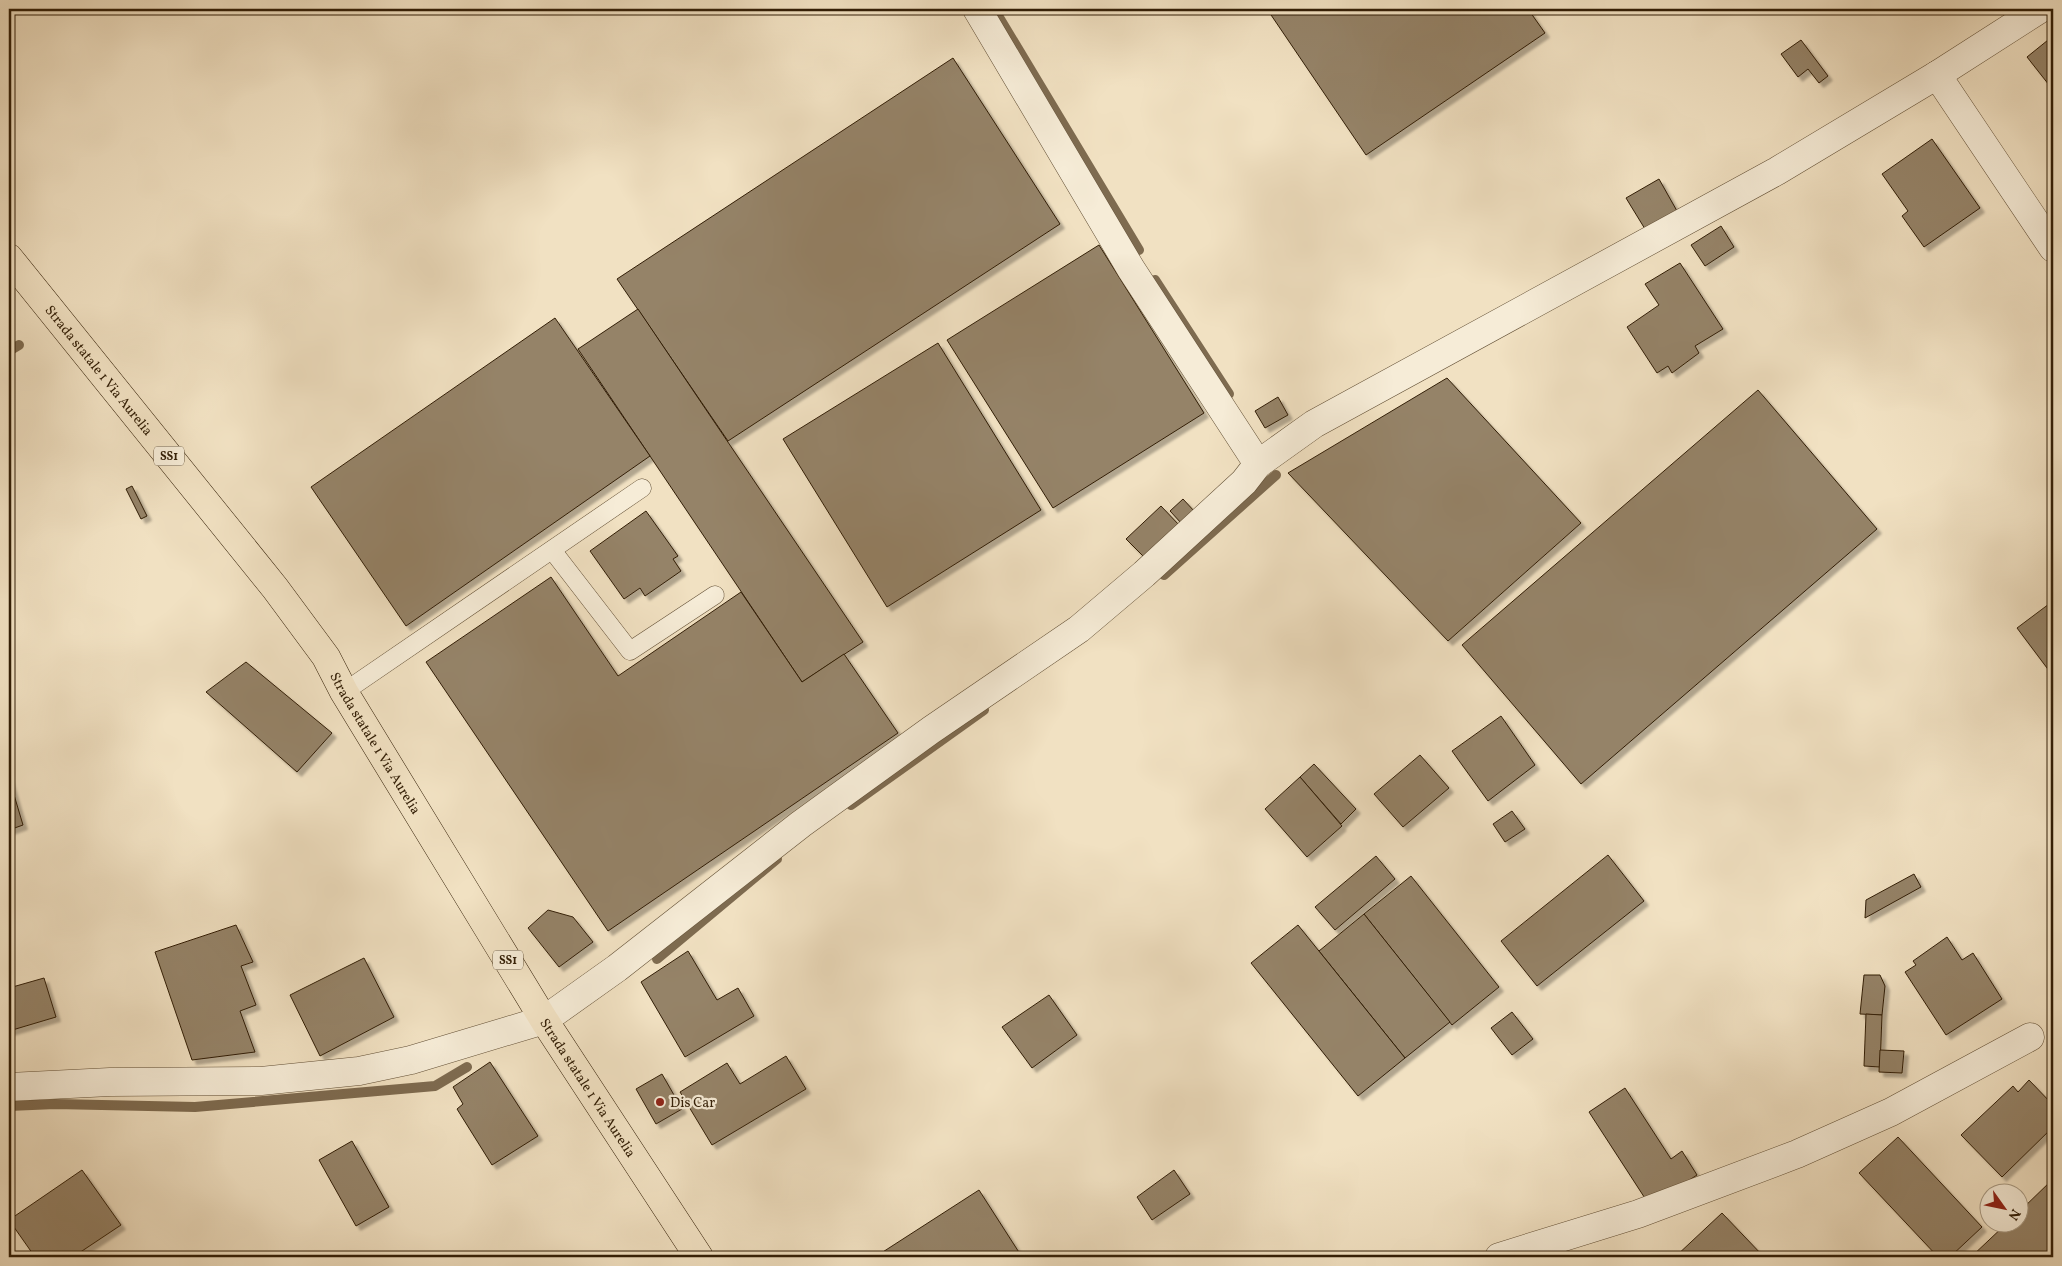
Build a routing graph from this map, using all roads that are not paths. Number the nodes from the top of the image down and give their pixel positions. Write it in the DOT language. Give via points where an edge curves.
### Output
graph roads {
  1 [pos="977,9"];
  2 [pos="2040,9"];
  3 [pos="1938,75"];
  4 [pos="2053,248"];
  5 [pos="9,258"];
  6 [pos="1258,464"];
  7 [pos="642,488"];
  8 [pos="552,550"];
  9 [pos="715,595"];
  10 [pos="344,692"];
  11 [pos="544,1020"];
  12 [pos="2030,1037"];
  13 [pos="9,1087"];
  14 [pos="699,1257"];
  15 [pos="1499,1257"];
  1 -- 6 [label="street" via="1131,269"];
  2 -- 3 [label="street"];
  3 -- 4 [label="street"];
  3 -- 6 [label="street" via="1777,171 1314,424"];
  5 -- 10 [label="main road, Strada statale 1 Via Aurelia / SS1" via="275,588 326,657"];
  6 -- 11 [label="street" via="1244,482 1079,629 931,730 809,819 617,968"];
  7 -- 8 [label="lane"];
  8 -- 9 [label="lane" via="630,651"];
  8 -- 10 [label="lane"];
  10 -- 11 [label="main road, Strada statale 1 Via Aurelia / SS1"];
  11 -- 13 [label="street" via="411,1060 359,1071 261,1081 110,1082"];
  11 -- 14 [label="main road, Strada statale 1 Via Aurelia / SS1"];
  12 -- 15 [label="street" via="1890,1112 1797,1154 1638,1214"];
}
